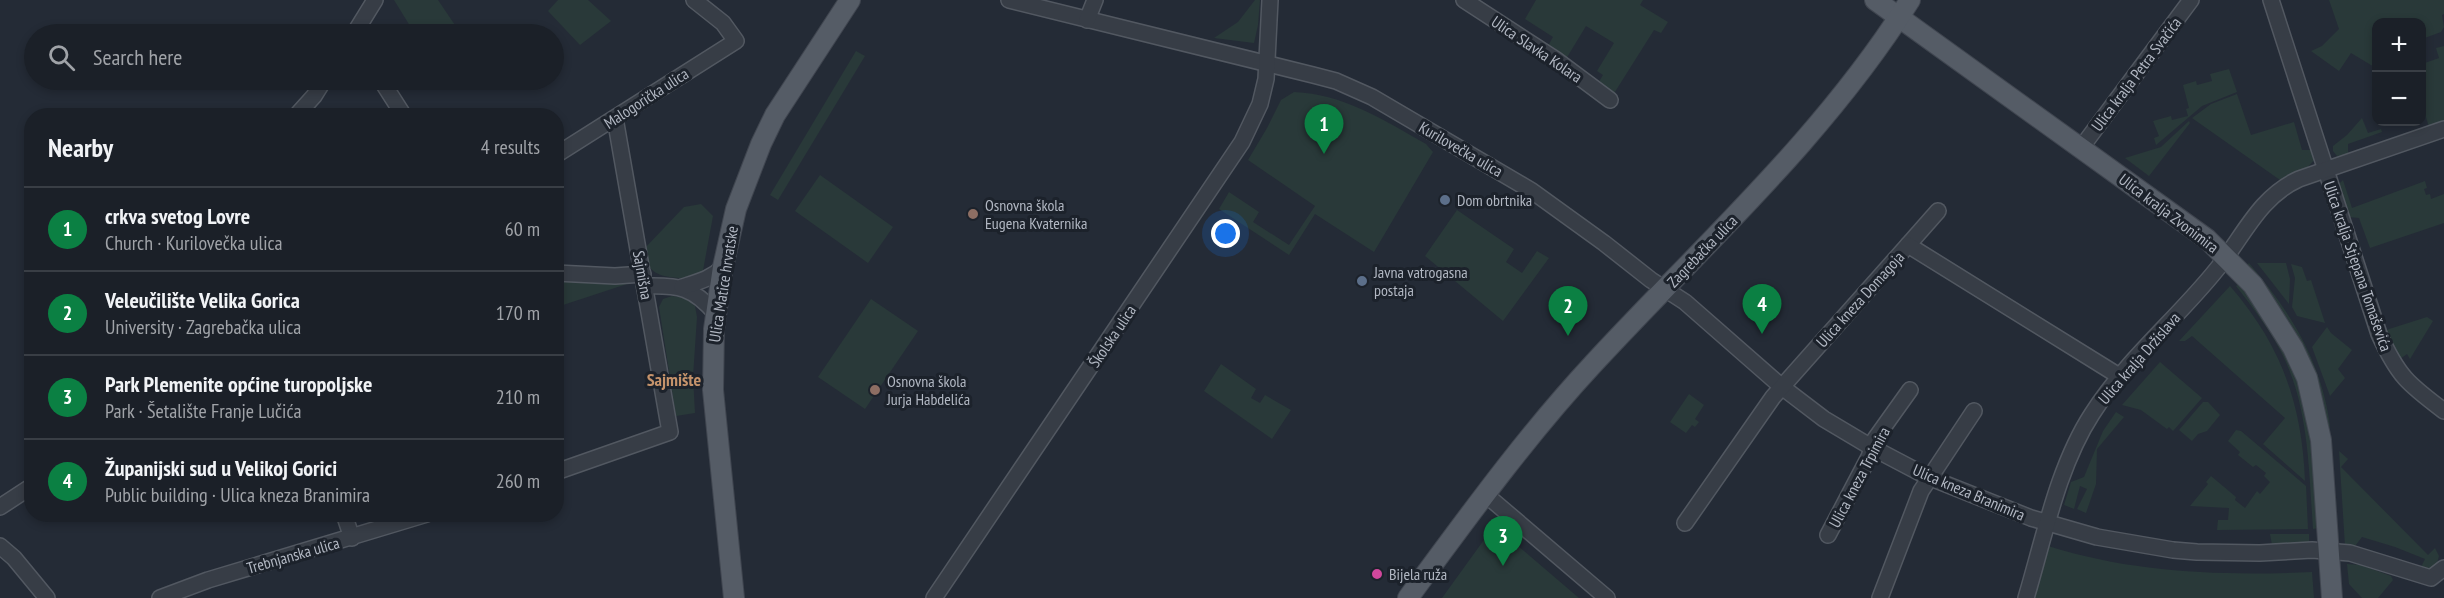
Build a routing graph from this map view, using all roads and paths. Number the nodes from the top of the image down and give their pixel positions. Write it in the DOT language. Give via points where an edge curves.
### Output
graph roads {
  1 [pos="375,0"];
  2 [pos="694,0"];
  3 [pos="850,0"];
  4 [pos="1009,0"];
  5 [pos="1095,0"];
  6 [pos="1270,0"];
  7 [pos="1464,0"];
  8 [pos="1875,0"];
  9 [pos="1910,0"];
  10 [pos="2191,0"];
  11 [pos="2271,0"];
  12 [pos="1899,17"];
  13 [pos="1087,20"];
  14 [pos="360,24"];
  15 [pos="1268,65"];
  16 [pos="318,90"];
  17 [pos="387,90"];
  18 [pos="1610,100"];
  19 [pos="303,108"];
  20 [pos="399,108"];
  21 [pos="615,118"];
  22 [pos="2444,129"];
  23 [pos="2081,148"];
  24 [pos="564,150"];
  25 [pos="2325,170"];
  26 [pos="1938,211"];
  27 [pos="1908,245"];
  28 [pos="2226,256"];
  29 [pos="723,267"];
  30 [pos="564,273"];
  31 [pos="644,280"];
  32 [pos="682,287"];
  33 [pos="1665,290"];
  34 [pos="716,314"];
  35 [pos="2120,376"];
  36 [pos="1782,387"];
  37 [pos="1910,390"];
  38 [pos="1974,411"];
  39 [pos="2444,411"];
  40 [pos="1871,447"];
  41 [pos="564,469"];
  42 [pos="1928,477"];
  43 [pos="24,491"];
  44 [pos="1485,494"];
  45 [pos="0,507"];
  46 [pos="347,522"];
  47 [pos="403,522"];
  48 [pos="1685,523"];
  49 [pos="2047,524"];
  50 [pos="1828,535"];
  51 [pos="352,538"];
  52 [pos="0,546"];
  53 [pos="2329,550"];
  54 [pos="2444,568"];
  55 [pos="47,598"];
  56 [pos="160,598"];
  57 [pos="734,598"];
  58 [pos="934,598"];
  59 [pos="1407,598"];
  60 [pos="1607,598"];
  61 [pos="1880,598"];
  62 [pos="2026,598"];
  63 [pos="2332,598"];
  1 -- 14 [label="street"];
  2 -- 21 [label="street, Malogorička ulica" via="723,23 736,41"];
  3 -- 29 [label="main road, Ulica Matice hrvatske" via="761,144 736,209"];
  4 -- 13 [label="street, Kurilovečka ulica"];
  5 -- 13 [label="street"];
  6 -- 15 [label="street"];
  7 -- 18 [label="street, Ulica Slavka Kolara"];
  8 -- 12 [label="main road"];
  9 -- 12 [label="main road, Zagrebačka ulica"];
  10 -- 23 [label="street, Ulica kralja Petra Svačića"];
  11 -- 25 [label="street, Ulica kralja Stjepana Tomaševića"];
  12 -- 23 [label="main road, Ulica kralja Zvonimira"];
  12 -- 33 [label="main road, Zagrebačka ulica" via="1847,89 1768,181"];
  13 -- 15 [label="street, Kurilovečka ulica"];
  15 -- 33 [label="street, Kurilovečka ulica" via="1336,81 1372,98 1532,191"];
  15 -- 58 [label="street, Školska ulica" via="1260,105 1225,170"];
  16 -- 19 [label="street"];
  17 -- 20 [label="street"];
  21 -- 24 [label="street, Malogorička ulica"];
  21 -- 31 [label="street, Sajmišna"];
  22 -- 25 [label="street, Ulica kralja Stjepana Tomaševića"];
  23 -- 28 [label="main road, Ulica kralja Zvonimira"];
  25 -- 28 [label="street, Ulica kralja Držislava" via="2276,192"];
  25 -- 39 [label="street, Ulica kralja Stjepana Tomaševića" via="2387,352 2406,382"];
  26 -- 27 [label="street"];
  27 -- 35 [label="street, Ulica kneza Domagoja"];
  27 -- 36 [label="street, Ulica kneza Domagoja"];
  28 -- 35 [label="street, Ulica kralja Držislava"];
  28 -- 53 [label="main road, Ulica kralja Zvonimira" via="2272,313 2307,378 2321,440"];
  29 -- 32 [label="street" via="704,280"];
  29 -- 34 [label="main road, Ulica Matice hrvatske"];
  30 -- 31 [label="street"];
  31 -- 32 [label="street"];
  31 -- 41 [label="street, Sajmišna" via="670,432"];
  32 -- 34 [label="street"];
  33 -- 36 [label="street, Ulica kneza Branimira" via="1692,307"];
  33 -- 44 [label="main road, Zagrebačka ulica" via="1585,373"];
  34 -- 57 [label="main road, Ulica Matice hrvatske" via="714,397"];
  35 -- 49 [label="street, Ulica kralja Držislava" via="2077,440"];
  36 -- 40 [label="street, Ulica kneza Branimira"];
  36 -- 48 [label="street, Ulica kneza Domagoja"];
  37 -- 40 [label="street, Ulica kneza Trpimira"];
  38 -- 42 [label="street"];
  40 -- 42 [label="street, Ulica kneza Branimira"];
  40 -- 50 [label="street, Ulica kneza Trpimira"];
  42 -- 49 [label="street, Ulica kneza Branimira"];
  42 -- 61 [label="street"];
  43 -- 45 [label="street"];
  44 -- 59 [label="main road, Zagrebačka ulica"];
  44 -- 60 [label="street"];
  46 -- 51 [label="street"];
  47 -- 51 [label="street, Trebnjanska ulica"];
  49 -- 53 [label="street, Ulica kneza Branimira" via="2173,550"];
  49 -- 62 [label="street, Ulica kralja Držislava"];
  51 -- 56 [label="street, Trebnjanska ulica"];
  52 -- 55 [label="street"];
  53 -- 54 [label="street, Ulica kneza Branimira" via="2374,559 2427,578"];
  53 -- 63 [label="main road, Ulica kralja Zvonimira"];
}
